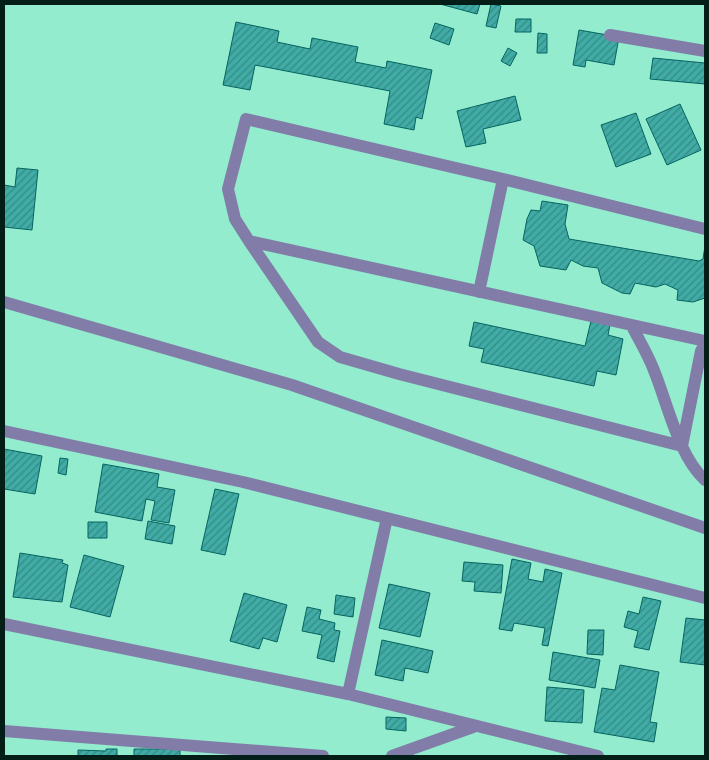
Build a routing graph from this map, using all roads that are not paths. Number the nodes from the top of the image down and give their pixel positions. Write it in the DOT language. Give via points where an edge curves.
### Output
graph roads {
  1 [pos="610,35"];
  2 [pos="705,51"];
  3 [pos="503,179"];
  4 [pos="705,230"];
  5 [pos="249,241"];
  6 [pos="479,292"];
  7 [pos="4,302"];
  8 [pos="632,326"];
  9 [pos="705,343"];
  10 [pos="4,431"];
  11 [pos="682,446"];
  12 [pos="705,480"];
  13 [pos="387,518"];
  14 [pos="705,528"];
  15 [pos="705,598"];
  16 [pos="4,624"];
  17 [pos="348,694"];
  18 [pos="473,727"];
  19 [pos="4,730"];
  20 [pos="323,756"];
  21 [pos="392,756"];
  22 [pos="598,756"];
  1 -- 2 [label="street"];
  3 -- 4 [label="street"];
  3 -- 5 [label="street" via="246,120 228,189 236,219"];
  3 -- 6 [label="street"];
  5 -- 6 [label="street"];
  5 -- 11 [label="street" via="318,342 340,357"];
  6 -- 8 [label="street"];
  7 -- 14 [label="street" via="292,385"];
  8 -- 9 [label="street"];
  8 -- 11 [label="street" via="652,366"];
  9 -- 11 [label="street"];
  10 -- 13 [label="street" via="243,482"];
  11 -- 12 [label="street"];
  13 -- 15 [label="street"];
  13 -- 17 [label="street"];
  16 -- 17 [label="street"];
  17 -- 18 [label="street"];
  18 -- 21 [label="street"];
  18 -- 22 [label="street"];
  19 -- 20 [label="street"];
}
